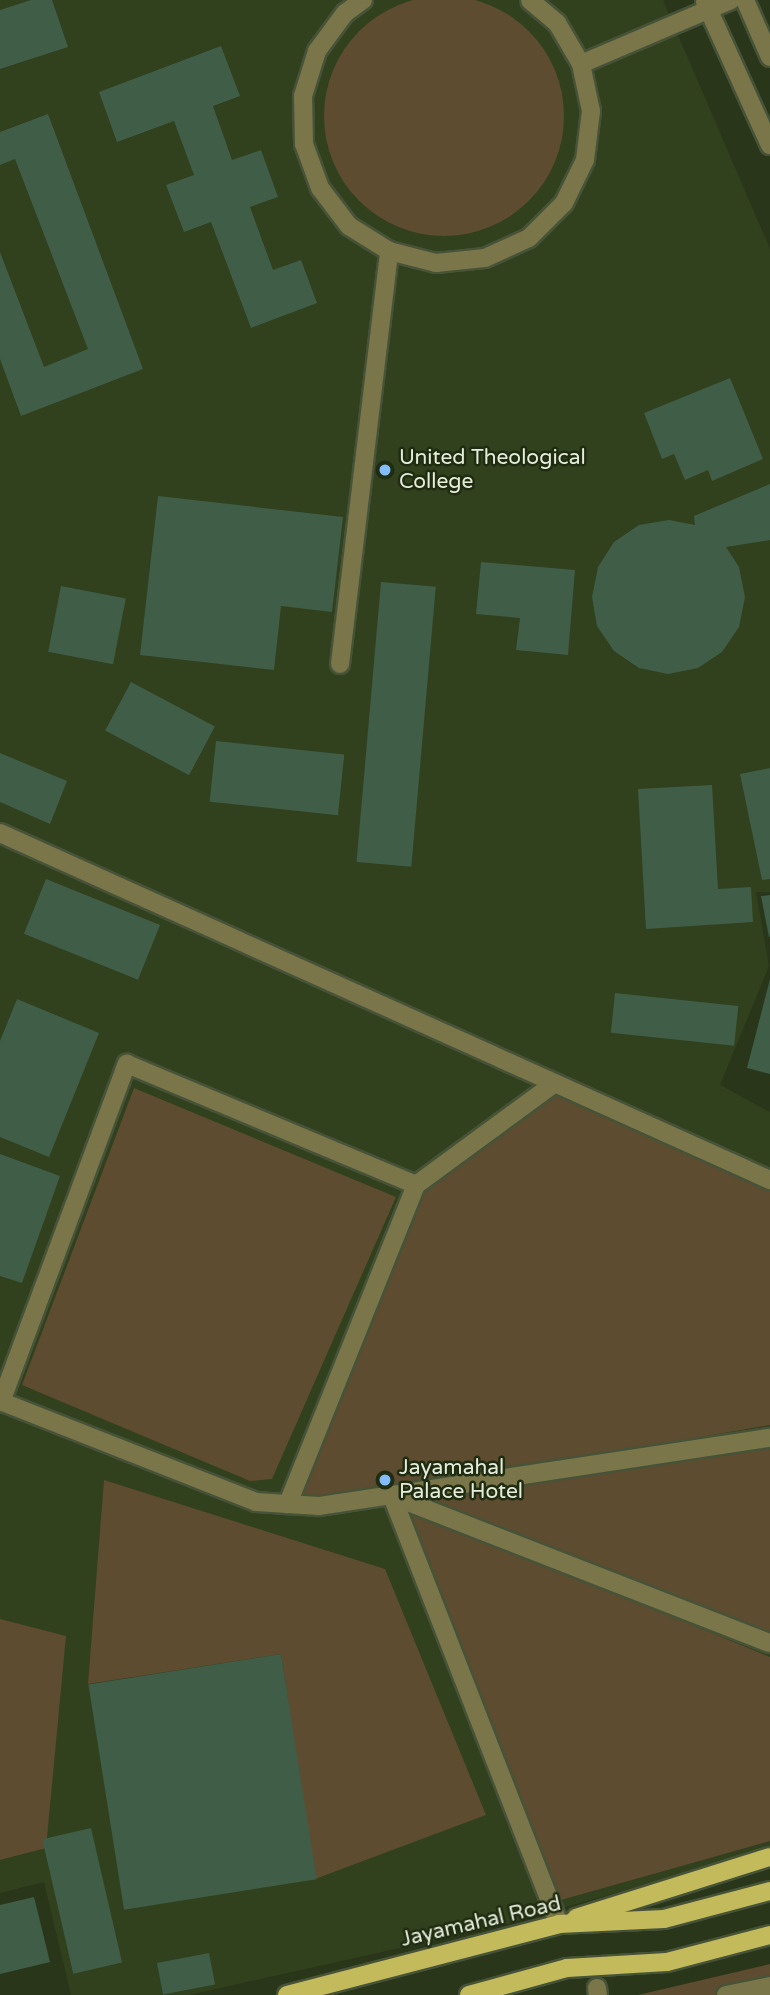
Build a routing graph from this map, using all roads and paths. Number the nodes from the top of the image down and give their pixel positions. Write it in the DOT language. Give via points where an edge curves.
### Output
graph roads {
  1 [pos="363,0"];
  2 [pos="530,0"];
  3 [pos="731,0"];
  4 [pos="745,0"];
  5 [pos="706,5"];
  6 [pos="770,57"];
  7 [pos="581,64"];
  8 [pos="770,145"];
  9 [pos="389,251"];
  10 [pos="340,664"];
  11 [pos="0,833"];
  12 [pos="555,1083"];
  13 [pos="770,1180"];
  14 [pos="416,1185"];
  15 [pos="1,1401"];
  16 [pos="770,1438"];
  17 [pos="392,1496"];
  18 [pos="288,1504"];
  19 [pos="770,1643"];
  20 [pos="770,1857"];
  21 [pos="770,1891"];
  22 [pos="559,1924"];
  23 [pos="770,1935"];
  24 [pos="770,1986"];
  25 [pos="287,1995"];
  26 [pos="469,1995"];
  27 [pos="726,1995"];
  1 -- 9 [label="street" via="345,13 317,51 303,96 304,144 320,188 342,216"];
  2 -- 7 [label="street" via="557,23"];
  3 -- 5 [label="street"];
  4 -- 6 [label="street"];
  5 -- 7 [label="street"];
  5 -- 8 [label="street"];
  7 -- 9 [label="street" via="591,111 585,160 564,203 529,237 485,258 436,263"];
  9 -- 10 [label="street"];
  11 -- 12 [label="street"];
  12 -- 13 [label="street"];
  12 -- 14 [label="street"];
  14 -- 15 [label="street" via="127,1064"];
  14 -- 18 [label="street"];
  15 -- 18 [label="street" via="256,1502"];
  16 -- 17 [label="street"];
  17 -- 18 [label="street" via="319,1506"];
  17 -- 19 [label="street"];
  17 -- 22 [label="street"];
  20 -- 22 [label="main road" via="655,1889"];
  21 -- 22 [label="main road, Jayamahal Road" via="664,1919"];
  22 -- 25 [label="main road, Jayamahal Road"];
  23 -- 26 [label="main road" via="667,1962 567,1968"];
  24 -- 27 [label="street"];
}
